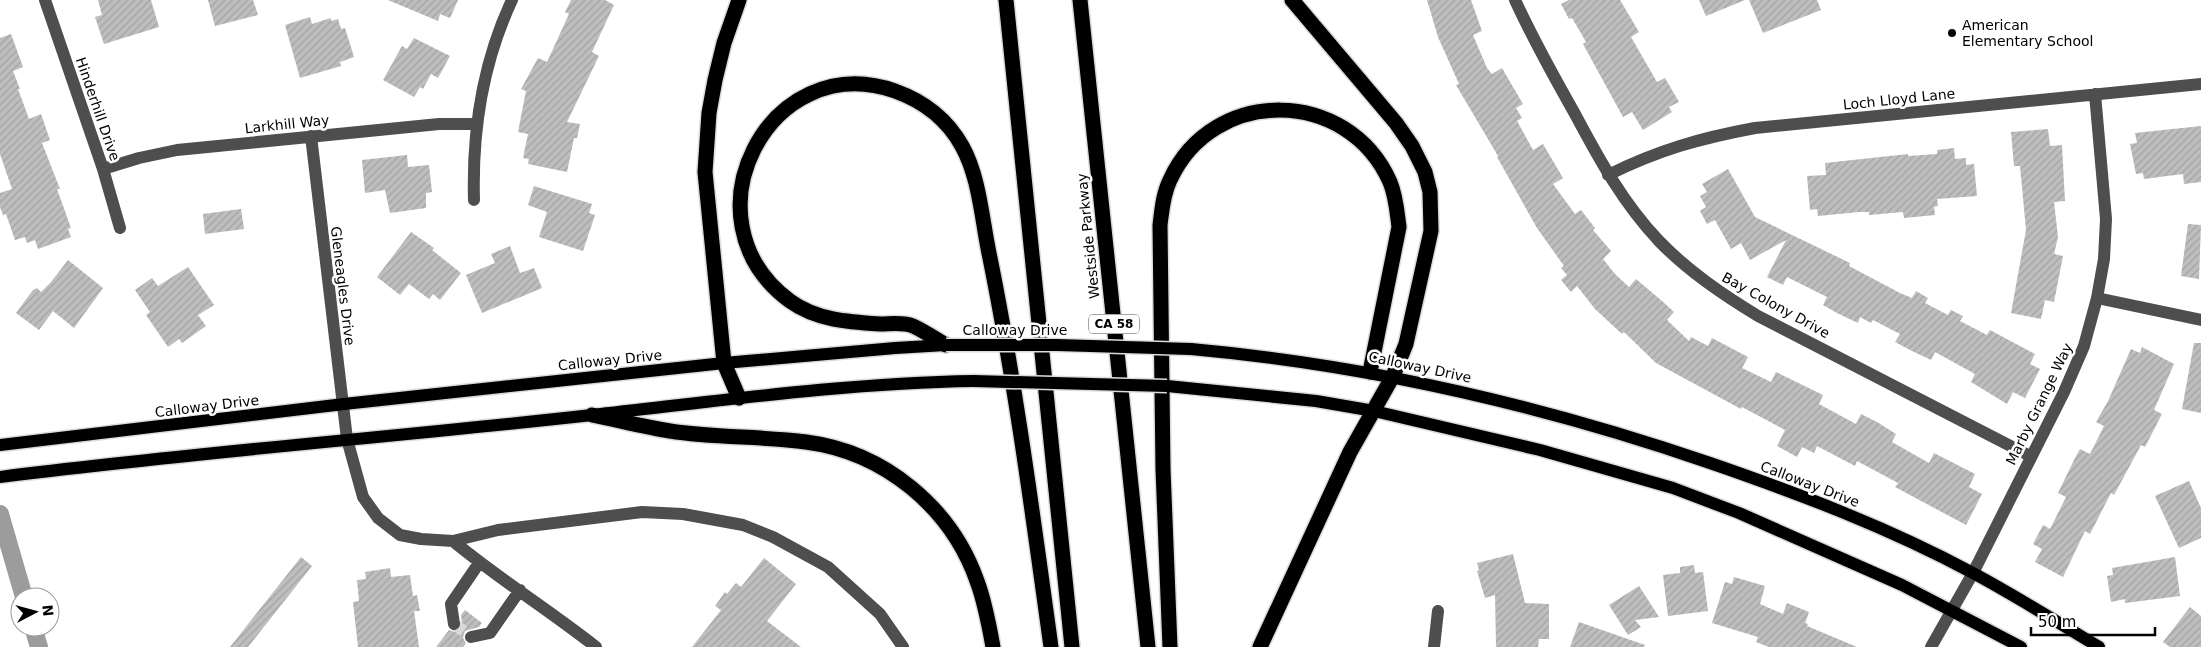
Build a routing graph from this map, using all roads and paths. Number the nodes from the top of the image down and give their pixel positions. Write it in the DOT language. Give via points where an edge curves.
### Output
graph roads {
  1 [pos="46,0"];
  2 [pos="512,0"];
  3 [pos="738,0"];
  4 [pos="1006,0"];
  5 [pos="1080,0"];
  6 [pos="1292,0"];
  7 [pos="1515,0"];
  8 [pos="2201,84"];
  9 [pos="2095,94"];
  10 [pos="475,124"];
  11 [pos="311,136"];
  12 [pos="103,169"];
  13 [pos="1608,175"];
  14 [pos="474,200"];
  15 [pos="120,228"];
  16 [pos="2098,298"];
  17 [pos="2201,320"];
  18 [pos="946,345"];
  19 [pos="724,363"];
  20 [pos="1370,372"];
  21 [pos="1393,376"];
  22 [pos="740,398"];
  23 [pos="344,404"];
  24 [pos="1374,411"];
  25 [pos="592,415"];
  26 [pos="347,439"];
  27 [pos="4,444"];
  28 [pos="2030,456"];
  29 [pos="0,476"];
  30 [pos="453,542"];
  31 [pos="479,562"];
  32 [pos="1973,573"];
  33 [pos="520,590"];
  34 [pos="1438,611"];
  35 [pos="1950,611"];
  36 [pos="454,624"];
  37 [pos="471,637"];
  38 [pos="596,647"];
  39 [pos="903,647"];
  40 [pos="993,647"];
  41 [pos="1052,647"];
  42 [pos="1072,647"];
  43 [pos="1148,647"];
  44 [pos="1170,647"];
  45 [pos="1260,647"];
  46 [pos="1434,647"];
  47 [pos="1931,647"];
  48 [pos="2021,647"];
  49 [pos="2098,647"];
  1 -- 12 [label="street, Hinderhill Drive"];
  2 -- 10 [label="street" via="492,51"];
  3 -- 19 [label="highway" via="715,80 706,147 708,209"];
  4 -- 42 [label="highway"];
  5 -- 43 [label="highway, Westside Parkway / CA 58"];
  6 -- 21 [label="highway" via="1396,123 1425,172 1430,192 1431,231 1406,344"];
  7 -- 13 [label="street, Bay Colony Drive" via="1532,38"];
  8 -- 9 [label="street, Loch Lloyd Lane"];
  9 -- 13 [label="street, Loch Lloyd Lane" via="1717,134 1679,144"];
  9 -- 16 [label="street, Marby Grange Way" via="2106,219"];
  10 -- 11 [label="street, Larkhill Way" via="439,124"];
  10 -- 14 [label="street"];
  11 -- 12 [label="street, Larkhill Way" via="177,150"];
  11 -- 23 [label="street, Gleneagles Drive"];
  12 -- 15 [label="street, Hinderhill Drive"];
  13 -- 28 [label="street, Bay Colony Drive" via="1659,241 1722,294 1758,316"];
  16 -- 17 [label="street"];
  16 -- 28 [label="street, Marby Grange Way" via="2084,346"];
  18 -- 19 [label="main road, Calloway Drive"];
  18 -- 20 [label="main road, Calloway Drive, bridge" via="1191,349"];
  18 -- 41 [label="highway" via="911,325 847,322 804,310 788,300 759,270 743,231 740,192 750,154 773,121 791,106 817,92 848,84 885,88 922,103 952,130 963,148 975,184 995,282"];
  19 -- 22 [label="highway"];
  19 -- 23 [label="main road, Calloway Drive"];
  20 -- 21 [label="main road, Calloway Drive"];
  20 -- 44 [label="highway" via="1399,227 1396,203 1381,165 1351,132 1309,114 1257,110 1214,128 1196,142 1169,181 1160,225"];
  21 -- 24 [label="highway"];
  21 -- 32 [label="main road, Calloway Drive" via="1531,407 1680,452 1803,495"];
  22 -- 24 [label="main road, bridge" via="866,385 974,381 1106,383 1316,401"];
  22 -- 25 [label="main road"];
  23 -- 26 [label="street, Gleneagles Drive"];
  23 -- 27 [label="main road, Calloway Drive"];
  24 -- 35 [label="main road" via="1540,450 1673,488 1739,513 1902,585"];
  24 -- 45 [label="highway" via="1350,452"];
  25 -- 26 [label="main road"];
  25 -- 40 [label="highway" via="671,431 808,442 838,448 888,470 929,503 958,538 977,580"];
  26 -- 29 [label="main road"];
  26 -- 30 [label="street, Gleneagles Drive" via="363,498 378,518 400,535"];
  28 -- 32 [label="street, Marby Grange Way"];
  30 -- 31 [label="street"];
  30 -- 39 [label="street" via="498,530 642,512 683,514 743,525 774,537 828,567 880,614"];
  31 -- 33 [label="street"];
  31 -- 36 [label="street" via="451,604"];
  32 -- 35 [label="street, Marby Grange Way"];
  32 -- 49 [label="main road, Calloway Drive"];
  33 -- 37 [label="street" via="490,633"];
  33 -- 38 [label="street"];
  34 -- 46 [label="street"];
  35 -- 47 [label="street, Marby Grange Way"];
  35 -- 48 [label="main road"];
}
